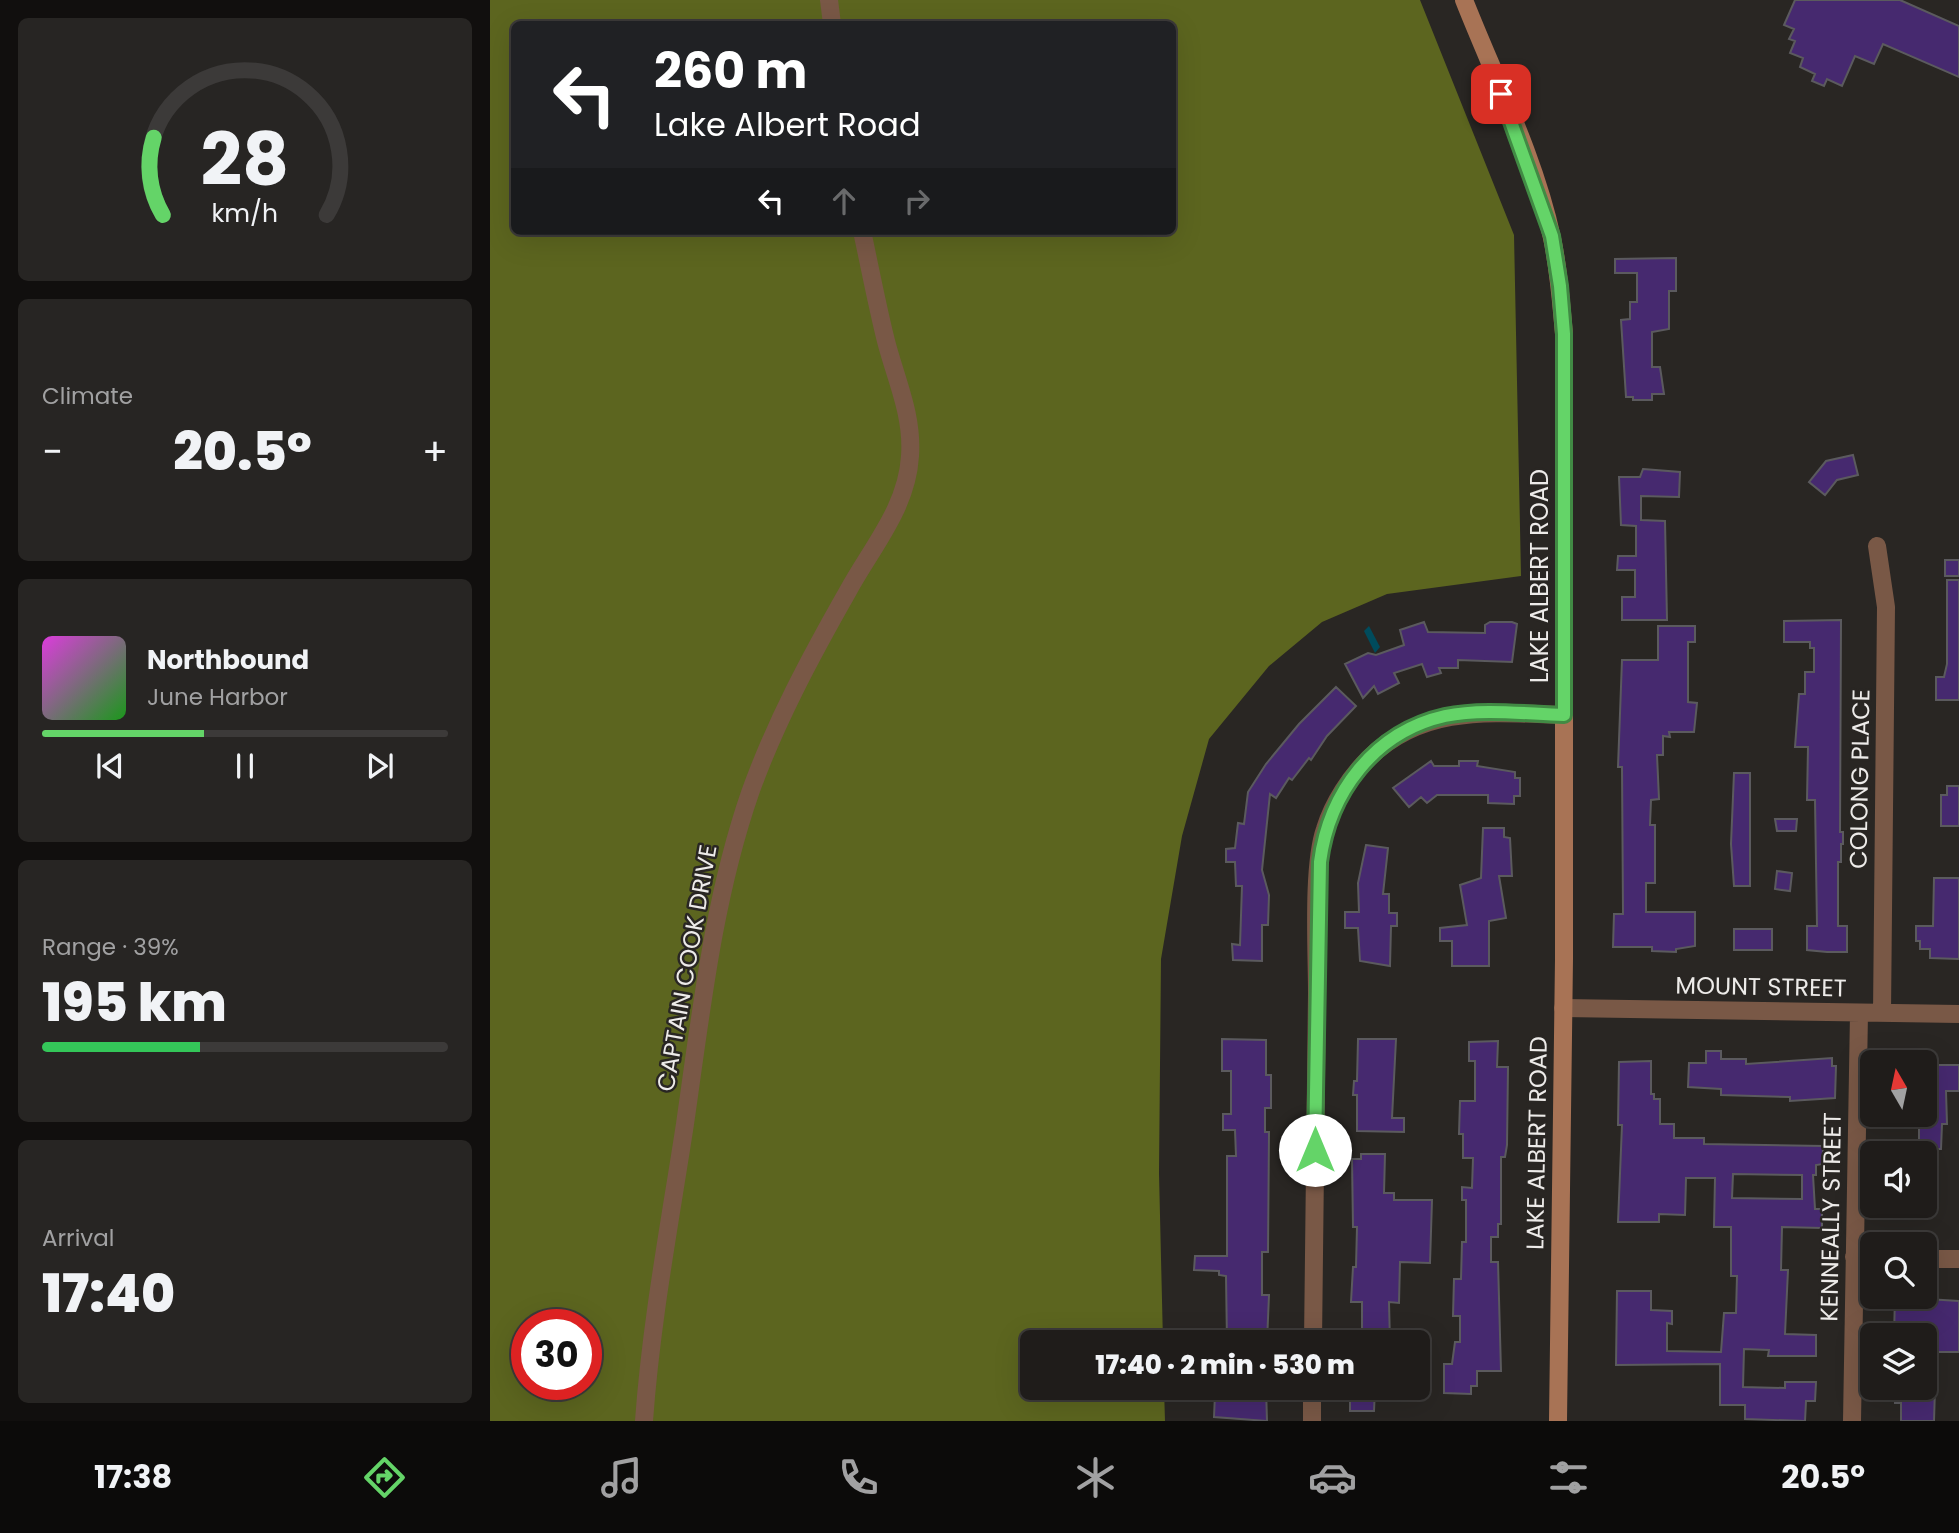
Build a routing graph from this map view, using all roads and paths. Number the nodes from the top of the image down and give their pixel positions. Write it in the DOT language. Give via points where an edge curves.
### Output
graph roads {
  1 [pos="829,0"];
  2 [pos="1464,0"];
  3 [pos="832,21"];
  4 [pos="863,235"];
  5 [pos="1877,547"];
  6 [pos="1564,715"];
  7 [pos="1563,1008"];
  8 [pos="1859,1013"];
  9 [pos="1882,1013"];
  10 [pos="1959,1014"];
  11 [pos="1854,1257"];
  12 [pos="1860,1257"];
  13 [pos="1937,1259"];
  14 [pos="1959,1259"];
  15 [pos="1313,1330"];
  16 [pos="1312,1400"];
  17 [pos="645,1421"];
  18 [pos="1312,1421"];
  19 [pos="1558,1421"];
  20 [pos="1852,1421"];
  1 -- 3 [label="street"];
  2 -- 6 [label="main road, LAKE ALBERT ROAD" via="1537,188 1552,236 1560,286 1564,334"];
  4 -- 17 [label="street, CAPTAIN COOK DRIVE" via="908,416 906,481 897,509 786,708 733,845 706,979"];
  5 -- 9 [label="street, COLONG PLACE" via="1886,607"];
  6 -- 7 [label="main road, LAKE ALBERT ROAD"];
  6 -- 15 [label="street" via="1477,713 1421,724 1370,757 1336,803 1324,831 1317,964"];
  7 -- 8 [label="street, MOUNT STREET"];
  7 -- 19 [label="main road, LAKE ALBERT ROAD"];
  8 -- 9 [label="street, MOUNT STREET"];
  8 -- 11 [label="street, KENNEALLY STREET"];
  9 -- 10 [label="street, MOUNT STREET"];
  11 -- 12 [label="street"];
  11 -- 20 [label="street, KENNEALLY STREET"];
  13 -- 14 [label="street"];
  16 -- 18 [label="street"];
}
